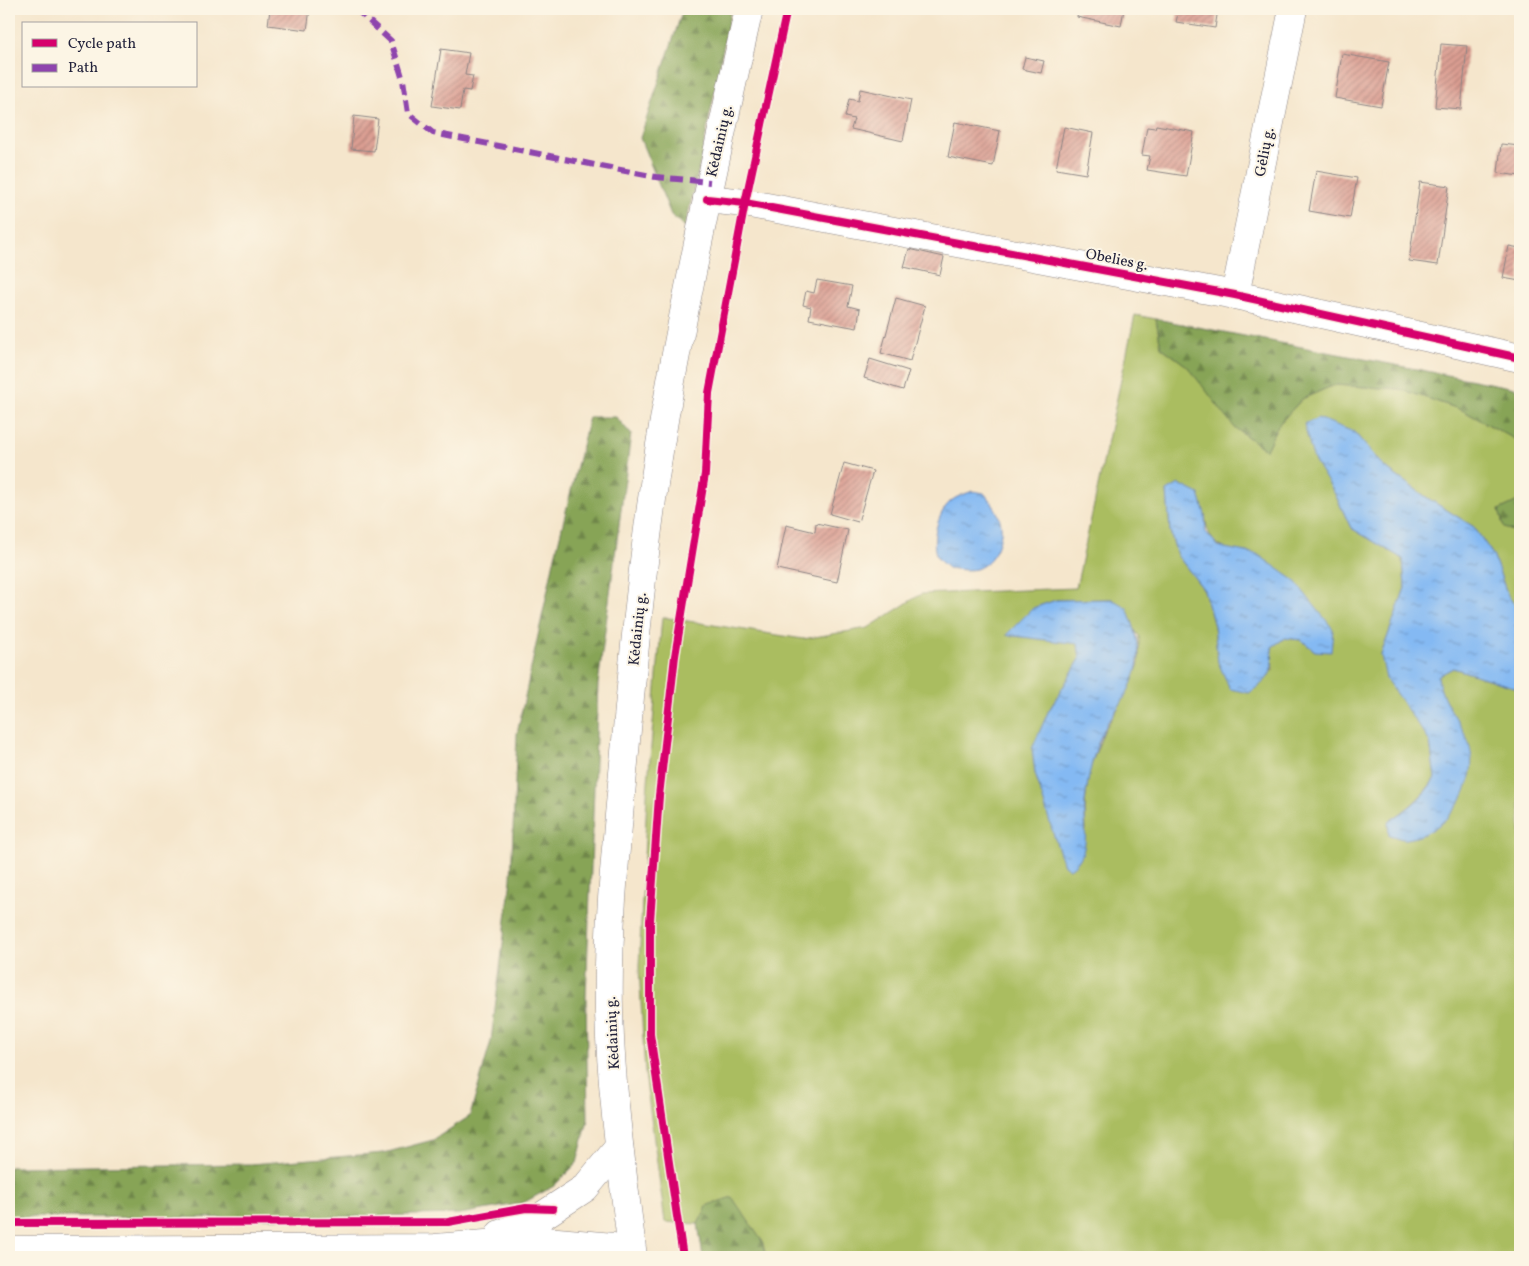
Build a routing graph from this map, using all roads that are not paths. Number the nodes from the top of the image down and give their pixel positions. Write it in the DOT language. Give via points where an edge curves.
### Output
graph roads {
  1 [pos="749,9"];
  2 [pos="1293,9"];
  3 [pos="707,198"];
  4 [pos="1235,295"];
  5 [pos="1520,358"];
  6 [pos="619,1147"];
  7 [pos="9,1250"];
  8 [pos="473,1252"];
  9 [pos="631,1257"];
  1 -- 3 [label="street, Kėdainių g."];
  2 -- 4 [label="street, Gėlių g."];
  3 -- 4 [label="street, Obelies g."];
  3 -- 6 [label="street, Kėdainių g." via="670,384 644,566 631,689 611,907 609,1012"];
  4 -- 5 [label="street, Obelies g."];
  6 -- 8 [label="street" via="586,1188 536,1220"];
  6 -- 9 [label="street, Kėdainių g."];
  7 -- 8 [label="street" via="435,1248"];
  8 -- 9 [label="street" via="534,1240 613,1247"];
}
